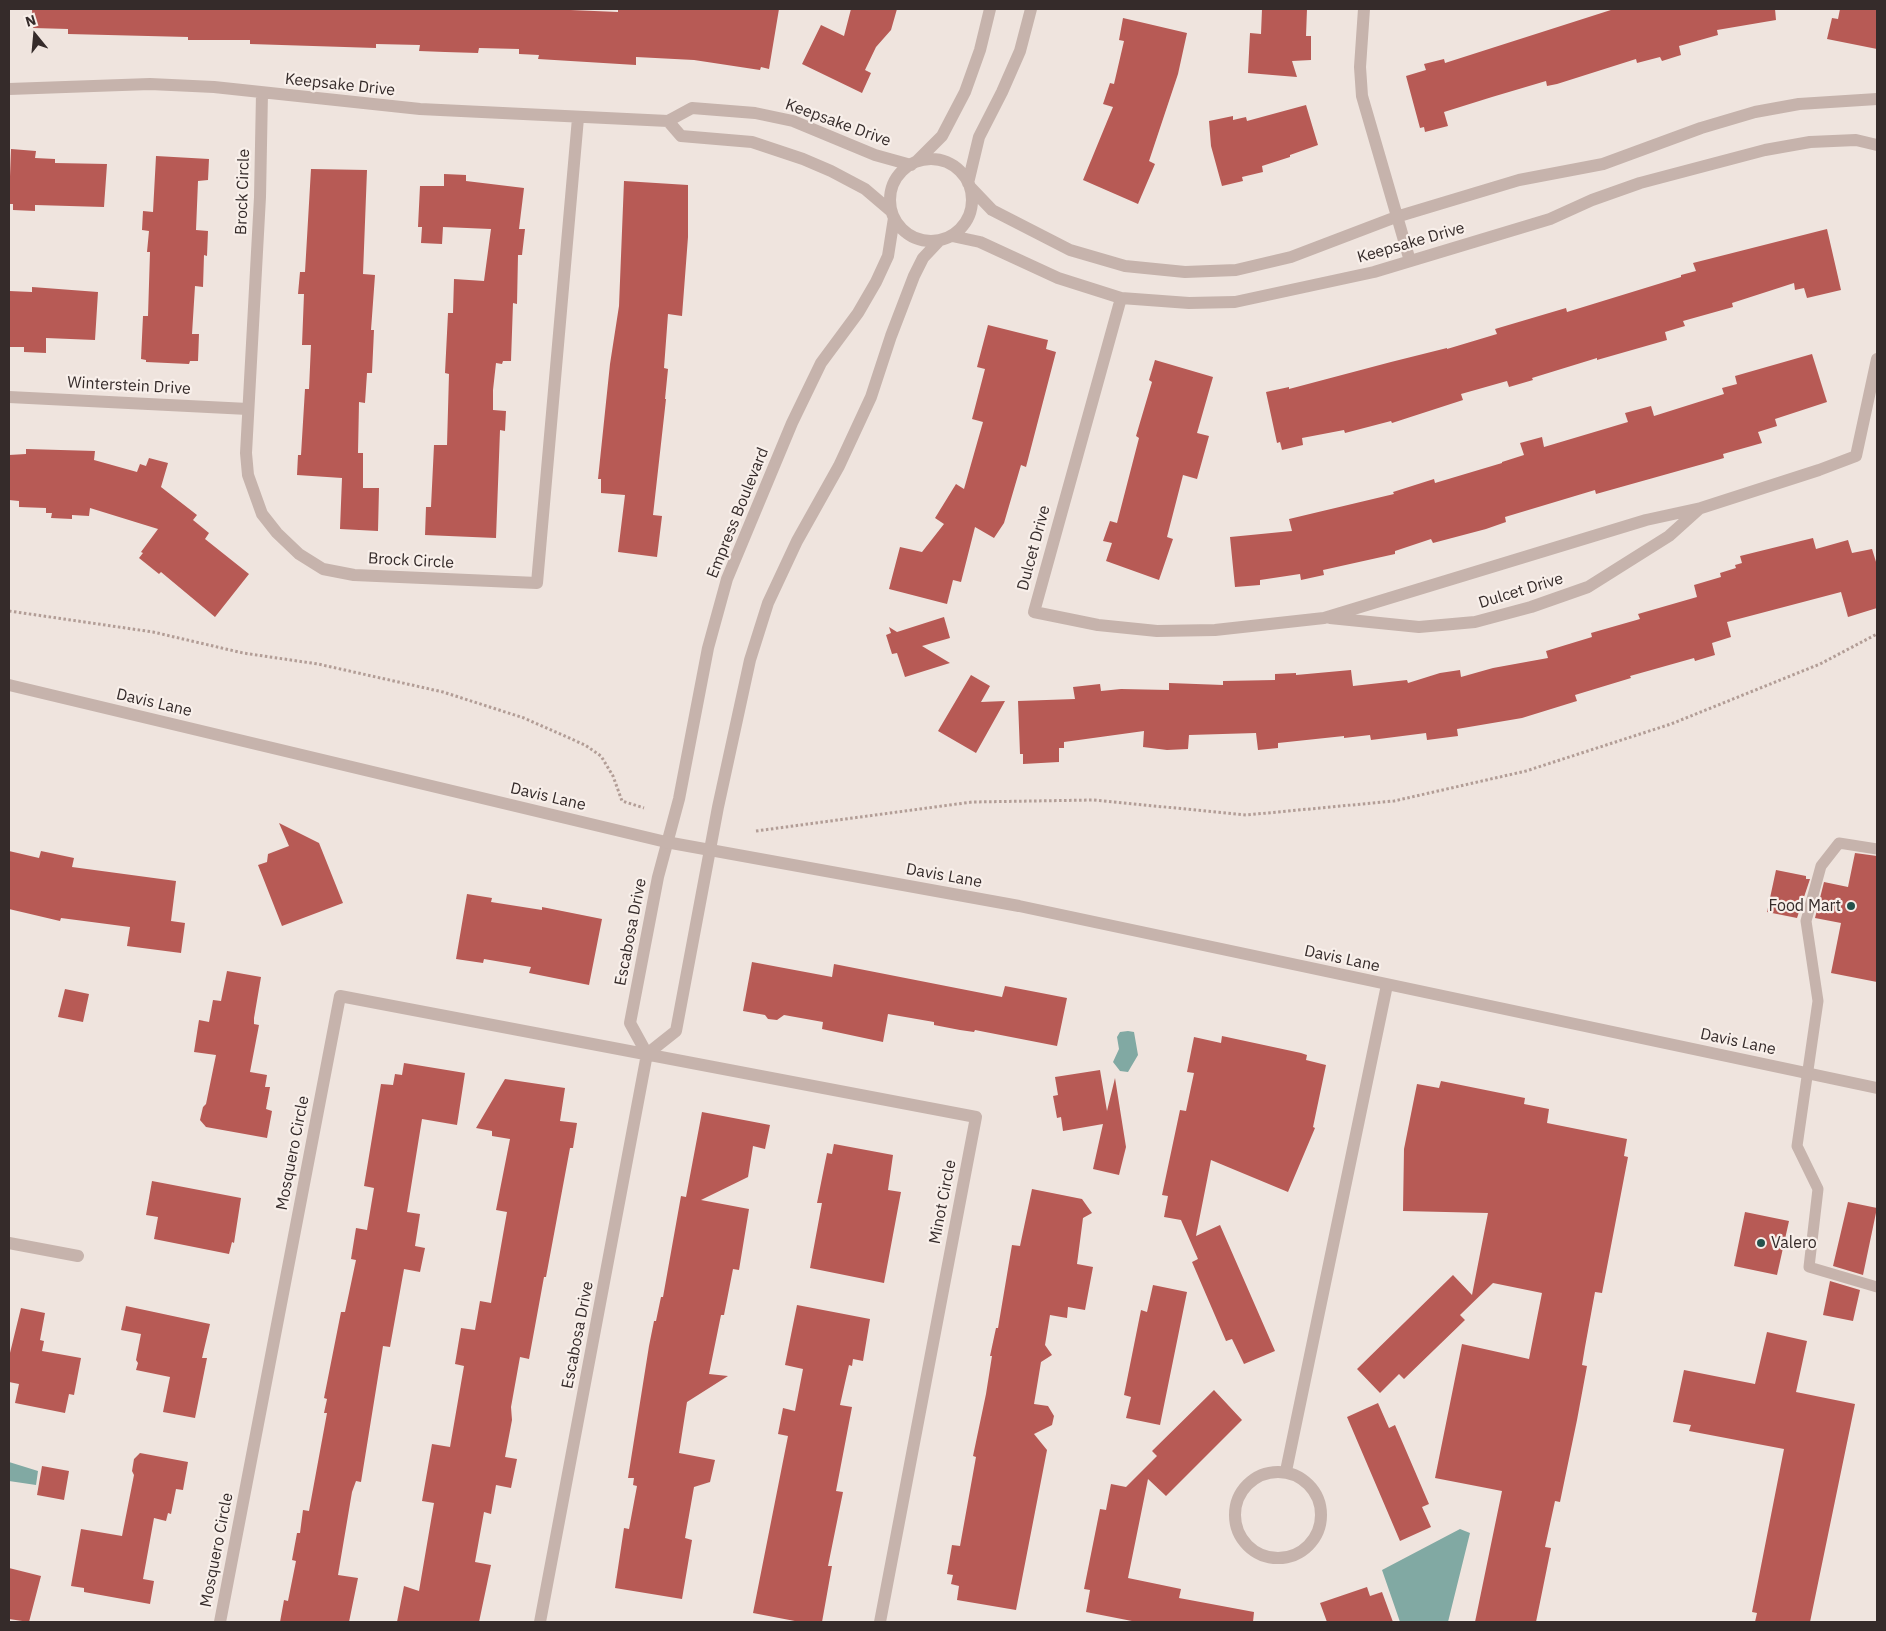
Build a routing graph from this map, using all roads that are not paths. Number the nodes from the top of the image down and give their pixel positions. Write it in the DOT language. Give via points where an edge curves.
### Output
graph roads {
  1 [pos="990,9"];
  2 [pos="1030,9"];
  3 [pos="1364,9"];
  4 [pos="9,89"];
  5 [pos="262,93"];
  6 [pos="1877,99"];
  7 [pos="578,118"];
  8 [pos="668,121"];
  9 [pos="1877,145"];
  10 [pos="913,163"];
  11 [pos="970,185"];
  12 [pos="893,215"];
  13 [pos="1396,217"];
  14 [pos="952,236"];
  15 [pos="939,241"];
  16 [pos="1410,261"];
  17 [pos="1120,298"];
  18 [pos="1877,359"];
  19 [pos="9,397"];
  20 [pos="248,409"];
  21 [pos="1701,508"];
  22 [pos="1324,618"];
  23 [pos="9,685"];
  24 [pos="666,842"];
  25 [pos="1877,849"];
  26 [pos="710,852"];
  27 [pos="1387,985"];
  28 [pos="647,1054"];
  29 [pos="1806,1074"];
  30 [pos="1877,1088"];
  31 [pos="9,1243"];
  32 [pos="78,1256"];
  33 [pos="1877,1287"];
  34 [pos="1286,1471"];
  35 [pos="220,1622"];
  36 [pos="542,1622"];
  37 [pos="880,1622"];
  1 -- 10 [label="street" via="965,92 942,136"];
  2 -- 11 [label="street" via="1020,51 979,138"];
  3 -- 13 [label="street" via="1360,67 1362,96"];
  4 -- 5 [label="street, Keepsake Drive" via="150,84"];
  5 -- 7 [label="street, Keepsake Drive" via="420,109"];
  5 -- 20 [label="street, Brock Circle" via="260,197"];
  6 -- 13 [label="street, Keepsake Drive" via="1799,104 1755,112 1603,164 1519,180"];
  7 -- 8 [label="street, Keepsake Drive"];
  7 -- 20 [label="street, Brock Circle" via="538,583 354,575 323,569 299,554 262,514 248,475"];
  8 -- 10 [label="street, Keepsake Drive" via="692,108 754,113 793,121 875,155"];
  8 -- 12 [label="street" via="681,136 752,142 810,162 865,190"];
  9 -- 16 [label="street, Keepsake Drive" via="1856,140 1810,142 1765,150 1640,183 1550,219"];
  10 -- 11 [label="street" via="942,160 955,166"];
  10 -- 12 [label="street" via="895,179 890,192"];
  11 -- 13 [label="street, Keepsake Drive" via="992,210 1070,250 1125,266 1185,272 1236,270 1291,257"];
  11 -- 14 [label="street" via="972,202 969,215"];
  12 -- 15 [label="street" via="912,237"];
  12 -- 24 [label="street, Empress Boulevard" via="888,256 880,274 858,313 821,363 792,423 727,579 708,648 679,799"];
  13 -- 16 [label="street"];
  14 -- 15 [label="street"];
  14 -- 17 [label="street, Keepsake Drive" via="980,242 1058,278"];
  15 -- 26 [label="street" via="923,258 914,276 871,398 768,603 750,660"];
  16 -- 17 [label="street, Keepsake Drive" via="1235,302 1189,303"];
  17 -- 22 [label="street, Dulcet Drive" via="1034,612 1098,625 1157,630 1215,630"];
  18 -- 21 [label="street, Dulcet Drive" via="1856,456"];
  19 -- 20 [label="street, Winterstein Drive"];
  21 -- 22 [label="street, Dulcet Drive" via="1646,520"];
  21 -- 22 [label="street, Dulcet Drive" via="1668,536 1588,587 1531,607 1475,622 1420,627"];
  23 -- 24 [label="street, Davis Lane"];
  24 -- 26 [label="street, Davis Lane"];
  24 -- 28 [label="street, Escabosa Drive" via="630,1023"];
  25 -- 29 [label="lane" via="1839,843 1821,866 1806,921 1818,1001"];
  26 -- 27 [label="street, Davis Lane" via="1019,906"];
  26 -- 28 [label="street" via="676,1031"];
  27 -- 29 [label="street, Davis Lane"];
  27 -- 34 [label="street"];
  28 -- 35 [label="street, Mosquero Circle" via="340,996"];
  28 -- 36 [label="street, Escabosa Drive"];
  28 -- 37 [label="street, Minot Circle" via="976,1117"];
  29 -- 30 [label="street, Davis Lane"];
  29 -- 33 [label="lane" via="1797,1146 1818,1189 1809,1267"];
  31 -- 32 [label="street"];
  34 -- 34 [label="street" via="1260,1474 1240,1492 1233,1518 1241,1541 1261,1556 1285,1558 1300,1552 1307,1548 1320,1527 1320,1503 1308,1482"];
}
